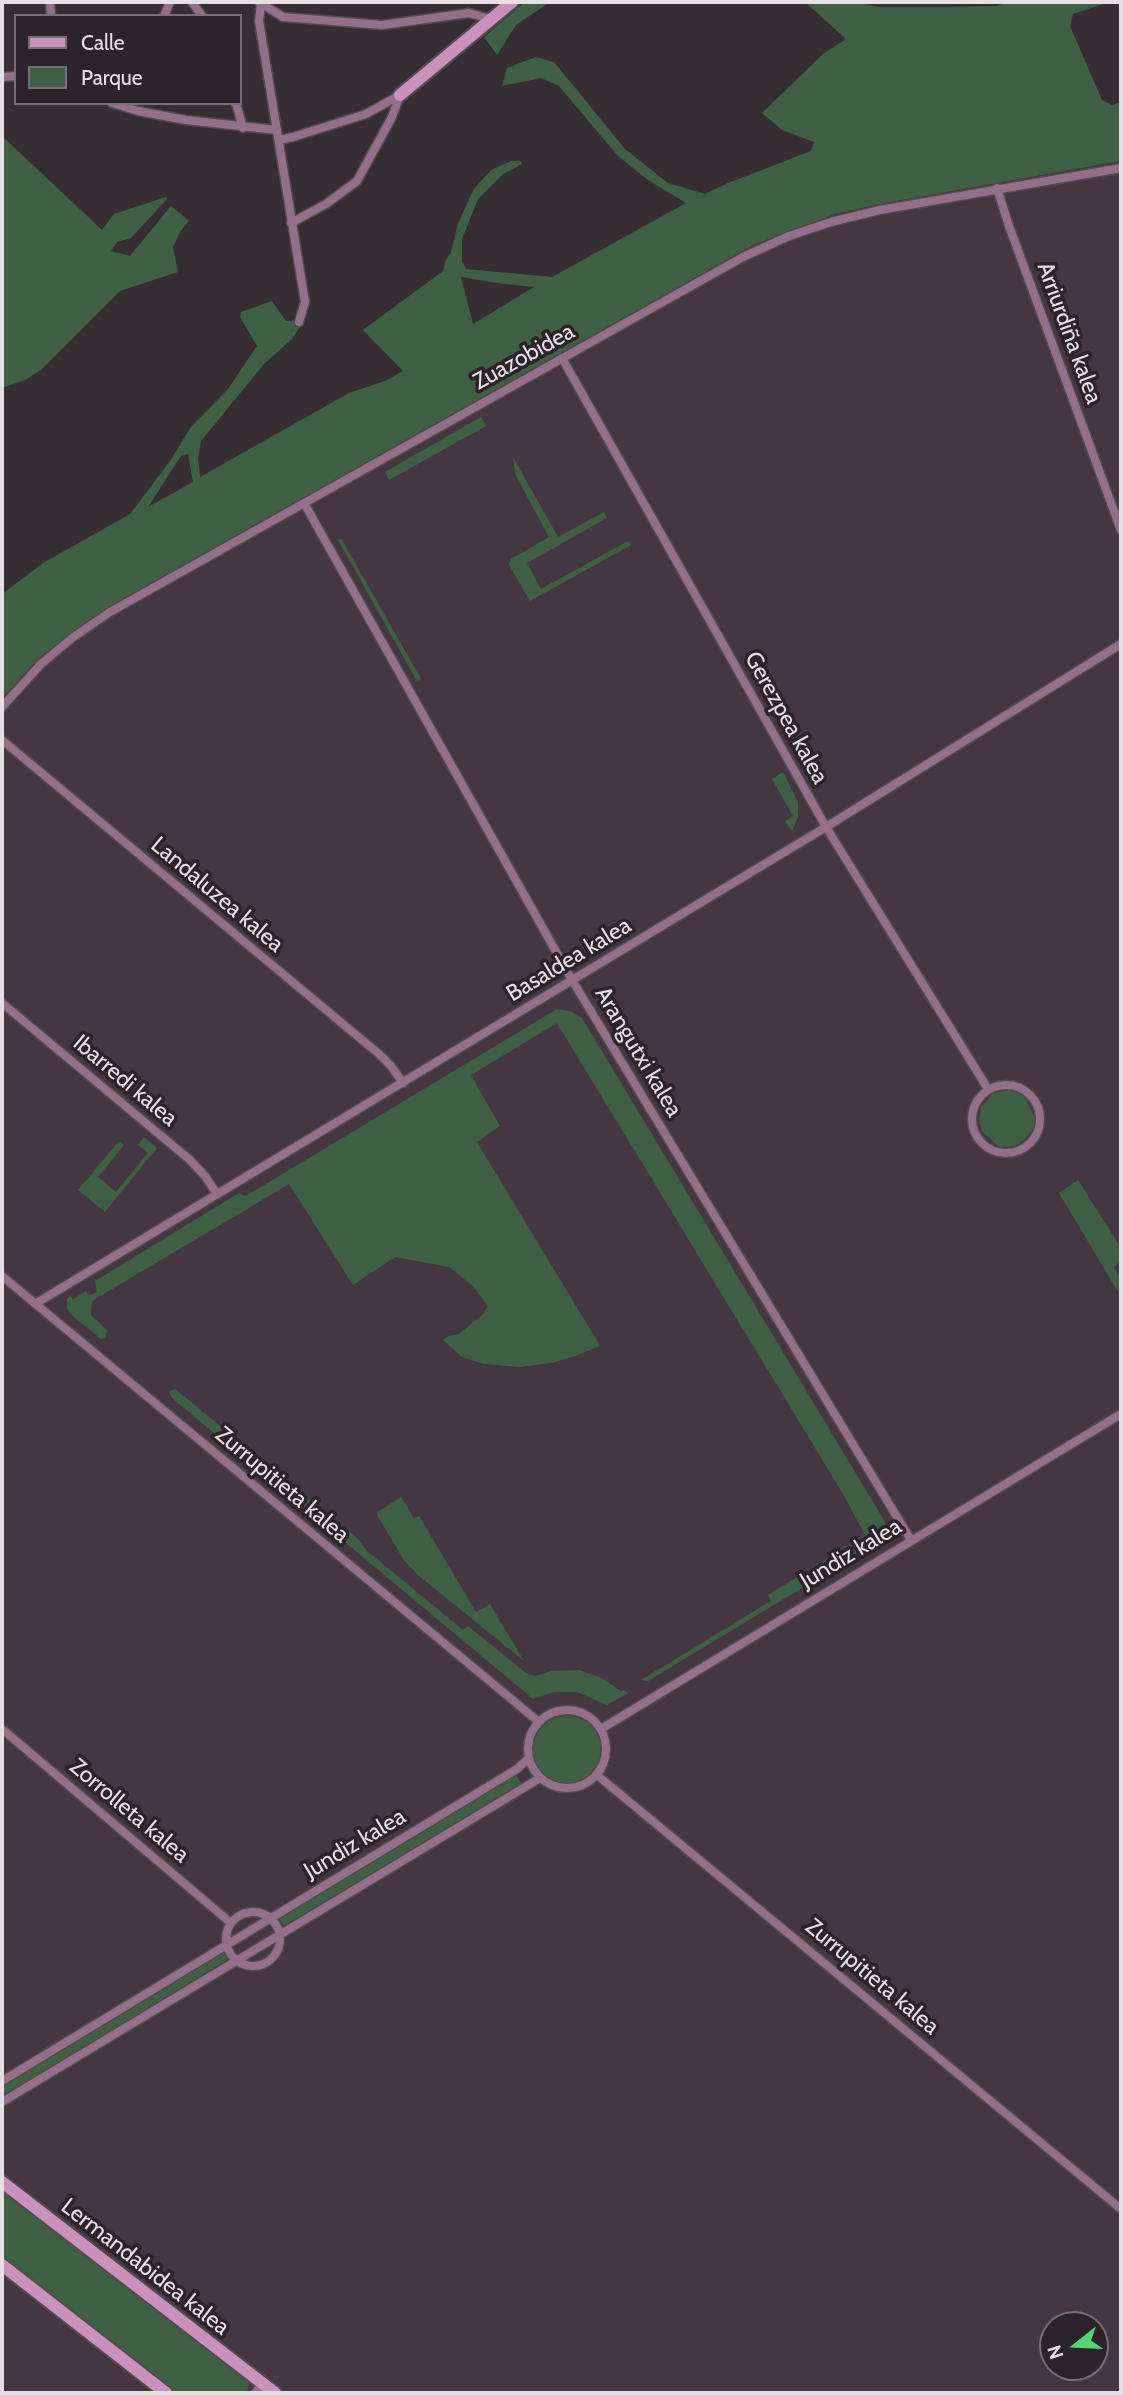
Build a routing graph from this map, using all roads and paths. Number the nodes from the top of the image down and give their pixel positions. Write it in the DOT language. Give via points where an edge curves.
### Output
graph roads {
  1 [pos="512,2"];
  2 [pos="260,3"];
  3 [pos="490,19"];
  4 [pos="400,95"];
  5 [pos="120,105"];
  6 [pos="237,105"];
  7 [pos="243,128"];
  8 [pos="278,135"];
  9 [pos="1121,168"];
  10 [pos="997,188"];
  11 [pos="291,223"];
  12 [pos="299,322"];
  13 [pos="562,358"];
  14 [pos="304,503"];
  15 [pos="1121,530"];
  16 [pos="1121,644"];
  17 [pos="2,707"];
  18 [pos="2,740"];
  19 [pos="826,827"];
  20 [pos="572,980"];
  21 [pos="2,1003"];
  22 [pos="403,1083"];
  23 [pos="988,1089"];
  24 [pos="217,1195"];
  25 [pos="2,1276"];
  26 [pos="35,1304"];
  27 [pos="1121,1414"];
  28 [pos="911,1540"];
  29 [pos="538,1722"];
  30 [pos="601,1728"];
  31 [pos="2,1729"];
  32 [pos="528,1758"];
  33 [pos="597,1774"];
  34 [pos="540,1778"];
  35 [pos="271,1918"];
  36 [pos="231,1923"];
  37 [pos="280,1934"];
  38 [pos="225,1945"];
  39 [pos="236,1961"];
  40 [pos="2,2081"];
  41 [pos="2,2102"];
  42 [pos="2,2182"];
  43 [pos="1121,2209"];
  44 [pos="2,2265"];
  45 [pos="259,2389"];
  46 [pos="166,2393"];
  47 [pos="275,2393"];
  1 -- 3 [label="street"];
  2 -- 3 [label="street" via="283,17 382,25 469,13"];
  2 -- 8 [label="street" via="259,22"];
  3 -- 4 [label="street"];
  4 -- 8 [label="street" via="357,117"];
  4 -- 11 [label="street" via="357,181"];
  5 -- 7 [label="street"];
  6 -- 7 [label="street"];
  7 -- 8 [label="street"];
  8 -- 11 [label="street"];
  9 -- 10 [label="street, Zuazobidea"];
  10 -- 13 [label="street, Zuazobidea" via="880,210 789,236"];
  10 -- 15 [label="street, Arriurdiña kalea"];
  11 -- 12 [label="street" via="305,302"];
  13 -- 14 [label="street, Zuazobidea"];
  13 -- 19 [label="street, Gerezpea kalea"];
  14 -- 17 [label="street, Zuazobidea" via="101,618 36,668"];
  14 -- 20 [label="street, Arangutxi kalea"];
  16 -- 19 [label="street, Basaldea kalea"];
  18 -- 22 [label="street, Landaluzea kalea" via="379,1054"];
  19 -- 20 [label="street, Basaldea kalea"];
  19 -- 23 [label="street, Gerezpea kalea"];
  20 -- 22 [label="street, Basaldea kalea"];
  20 -- 28 [label="street, Arangutxi kalea"];
  21 -- 24 [label="street, Ibarredi kalea" via="190,1160"];
  22 -- 24 [label="street, Basaldea kalea"];
  23 -- 23 [label="street" via="973,1109 975,1134 993,1151 1018,1151 1037,1134 1040,1122 1034,1098 1013,1085"];
  24 -- 26 [label="street, Basaldea kalea"];
  25 -- 26 [label="street, Zurrupitieta kalea"];
  26 -- 29 [label="street, Zurrupitieta kalea"];
  27 -- 28 [label="street, Jundiz kalea"];
  28 -- 30 [label="street, Jundiz kalea"];
  29 -- 30 [label="street" via="554,1712 571,1710 588,1716"];
  29 -- 32 [label="street" via="529,1739"];
  30 -- 33 [label="street" via="607,1747"];
  31 -- 36 [label="street, Zorrolleta kalea"];
  32 -- 34 [label="street"];
  32 -- 35 [label="street, Jundiz kalea" via="517,1769"];
  33 -- 34 [label="street" via="574,1788 556,1787"];
  33 -- 43 [label="street, Zurrupitieta kalea"];
  34 -- 37 [label="street, Jundiz kalea"];
  35 -- 36 [label="street" via="254,1911"];
  35 -- 37 [label="street"];
  35 -- 38 [label="street, Jundiz kalea"];
  36 -- 38 [label="street"];
  37 -- 39 [label="street, Jundiz kalea"];
  37 -- 39 [label="street" via="279,1947 269,1961 253,1966"];
  38 -- 39 [label="street"];
  38 -- 40 [label="street, Jundiz kalea"];
  39 -- 41 [label="street, Jundiz kalea"];
  42 -- 45 [label="street, Lermandabidea kalea"];
  44 -- 46 [label="street"];
  45 -- 47 [label="street, Lermandabidea kalea"];
}
